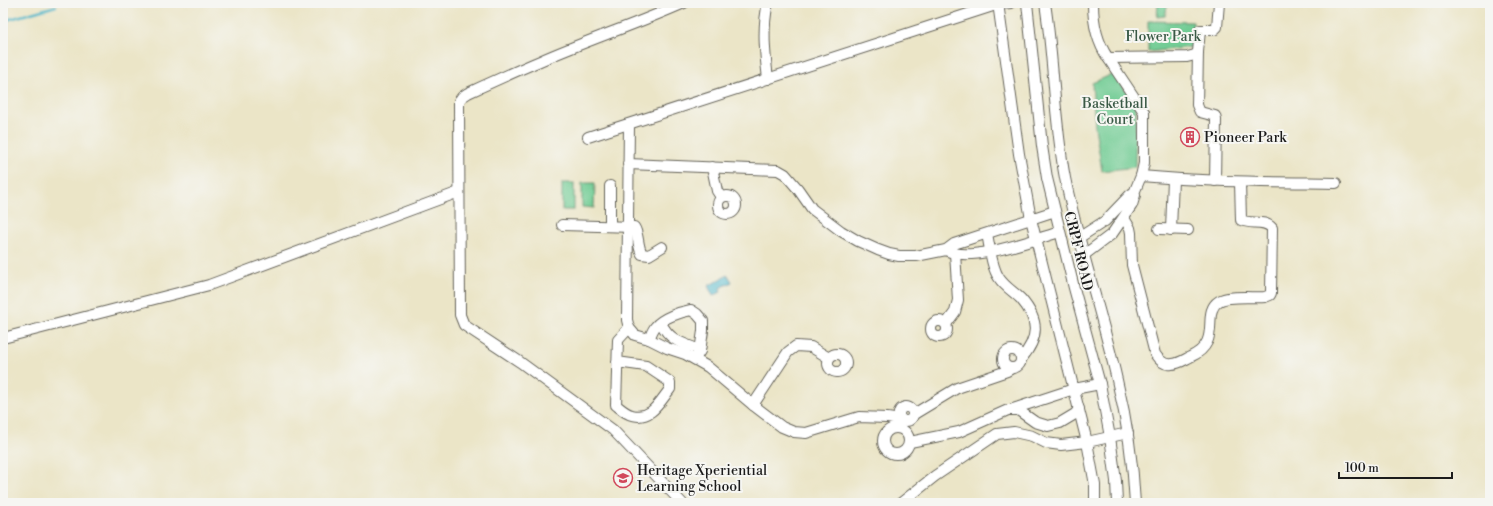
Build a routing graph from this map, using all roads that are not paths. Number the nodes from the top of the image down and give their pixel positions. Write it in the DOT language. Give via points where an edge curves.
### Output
graph roads {
  1 [pos="684,3"];
  2 [pos="768,3"];
  3 [pos="998,3"];
  4 [pos="1011,3"];
  5 [pos="1027,3"];
  6 [pos="1045,3"];
  7 [pos="1093,3"];
  8 [pos="1218,3"];
  9 [pos="1198,52"];
  10 [pos="1108,58"];
  11 [pos="768,79"];
  12 [pos="629,124"];
  13 [pos="588,137"];
  14 [pos="628,164"];
  15 [pos="712,167"];
  16 [pos="1141,176"];
  17 [pos="1172,179"];
  18 [pos="1215,181"];
  19 [pos="1240,182"];
  20 [pos="1336,183"];
  21 [pos="610,186"];
  22 [pos="460,192"];
  23 [pos="1134,193"];
  24 [pos="722,197"];
  25 [pos="1055,211"];
  26 [pos="1124,218"];
  27 [pos="1031,219"];
  28 [pos="1100,224"];
  29 [pos="562,225"];
  30 [pos="610,226"];
  31 [pos="628,226"];
  32 [pos="1159,229"];
  33 [pos="1171,230"];
  34 [pos="1188,230"];
  35 [pos="1060,232"];
  36 [pos="987,234"];
  37 [pos="1109,236"];
  38 [pos="1080,237"];
  39 [pos="1035,240"];
  40 [pos="662,247"];
  41 [pos="991,251"];
  42 [pos="951,252"];
  43 [pos="1084,255"];
  44 [pos="661,323"];
  45 [pos="946,324"];
  46 [pos="629,328"];
  47 [pos="3,338"];
  48 [pos="649,339"];
  49 [pos="700,350"];
  50 [pos="829,358"];
  51 [pos="695,359"];
  52 [pos="1021,359"];
  53 [pos="617,362"];
  54 [pos="1012,368"];
  55 [pos="1114,369"];
  56 [pos="1098,379"];
  57 [pos="1074,389"];
  58 [pos="753,406"];
  59 [pos="1013,409"];
  60 [pos="1079,409"];
  61 [pos="1128,433"];
  62 [pos="1110,437"];
  63 [pos="910,442"];
  64 [pos="1088,442"];
  65 [pos="682,503"];
  66 [pos="901,503"];
  67 [pos="1096,503"];
  68 [pos="1117,503"];
  69 [pos="1135,503"];
  1 -- 22 [label="street" via="540,61 462,97 459,101"];
  2 -- 11 [label="street" via="765,43"];
  3 -- 4 [label="street"];
  3 -- 11 [label="street"];
  3 -- 27 [label="street" via="1019,154"];
  5 -- 25 [label="street, CRPF ROAD" via="1042,146"];
  6 -- 38 [label="street" via="1063,165"];
  7 -- 10 [label="street" via="1094,23"];
  8 -- 9 [label="street" via="1217,27 1214,30 1200,30"];
  9 -- 10 [label="street" via="1187,57"];
  9 -- 18 [label="street" via="1197,105 1200,112 1215,116 1216,120"];
  10 -- 16 [label="street" via="1144,112"];
  11 -- 12 [label="street"];
  12 -- 13 [label="street"];
  12 -- 14 [label="street"];
  14 -- 15 [label="street"];
  14 -- 31 [label="street"];
  15 -- 24 [label="street" via="717,192"];
  15 -- 42 [label="street" via="778,170 785,174 812,209 841,231 889,254 916,256"];
  16 -- 17 [label="street"];
  16 -- 23 [label="street"];
  17 -- 18 [label="street"];
  17 -- 33 [label="street"];
  18 -- 19 [label="street"];
  19 -- 20 [label="street"];
  19 -- 26 [label="street" via="1241,220 1268,224 1272,228 1271,293 1265,298 1226,298 1219,301 1212,310 1206,346 1193,356 1171,365 1163,363 1155,354 1132,266 1130,228"];
  21 -- 30 [label="street"];
  22 -- 47 [label="street" via="209,285"];
  22 -- 65 [label="street" via="460,315 464,325 520,362 613,430"];
  23 -- 26 [label="street" via="1135,198"];
  23 -- 28 [label="street"];
  25 -- 27 [label="street"];
  25 -- 35 [label="street, CRPF ROAD"];
  26 -- 37 [label="street"];
  27 -- 36 [label="street"];
  27 -- 39 [label="street"];
  28 -- 37 [label="street"];
  28 -- 38 [label="street"];
  29 -- 30 [label="street"];
  30 -- 31 [label="street"];
  31 -- 40 [label="street" via="636,230 642,254 649,255"];
  31 -- 46 [label="street"];
  32 -- 33 [label="street"];
  33 -- 34 [label="street"];
  35 -- 39 [label="street"];
  35 -- 56 [label="street, CRPF ROAD"];
  36 -- 41 [label="street"];
  36 -- 42 [label="street" via="954,244"];
  37 -- 43 [label="street"];
  38 -- 43 [label="street"];
  39 -- 41 [label="street"];
  39 -- 57 [label="street"];
  41 -- 42 [label="street" via="972,254"];
  41 -- 52 [label="street" via="998,277 1021,299 1032,316 1034,341"];
  42 -- 45 [label="street" via="958,300 955,312"];
  43 -- 55 [label="street"];
  44 -- 48 [label="street" via="656,326"];
  44 -- 49 [label="street" via="669,336"];
  44 -- 49 [label="street" via="683,311 691,310 697,314 703,321 704,331"];
  46 -- 48 [label="street" via="636,335"];
  46 -- 53 [label="street" via="618,340"];
  48 -- 51 [label="street"];
  49 -- 51 [label="street"];
  50 -- 58 [label="street" via="811,347 796,346 788,352"];
  51 -- 58 [label="street"];
  52 -- 54 [label="street" via="1017,367"];
  52 -- 54 [label="street" via="1020,354 1015,351 1006,352 1003,361 1006,366"];
  53 -- 53 [label="street" via="616,405 631,415 650,414 670,389 670,382 646,366"];
  54 -- 58 [label="street" via="957,388 914,414 908,421 859,416 800,434 782,427"];
  55 -- 56 [label="street"];
  55 -- 61 [label="street"];
  56 -- 57 [label="street"];
  56 -- 62 [label="street, CRPF ROAD"];
  57 -- 59 [label="street"];
  57 -- 60 [label="street"];
  59 -- 60 [label="street" via="1023,412 1041,425 1048,426 1060,423"];
  59 -- 63 [label="street" via="959,432"];
  60 -- 64 [label="street"];
  61 -- 62 [label="street"];
  61 -- 69 [label="street"];
  62 -- 64 [label="street"];
  62 -- 68 [label="street, CRPF ROAD"];
  64 -- 66 [label="street" via="1061,445 1046,443 1018,432 996,434"];
  64 -- 67 [label="street"];
}
